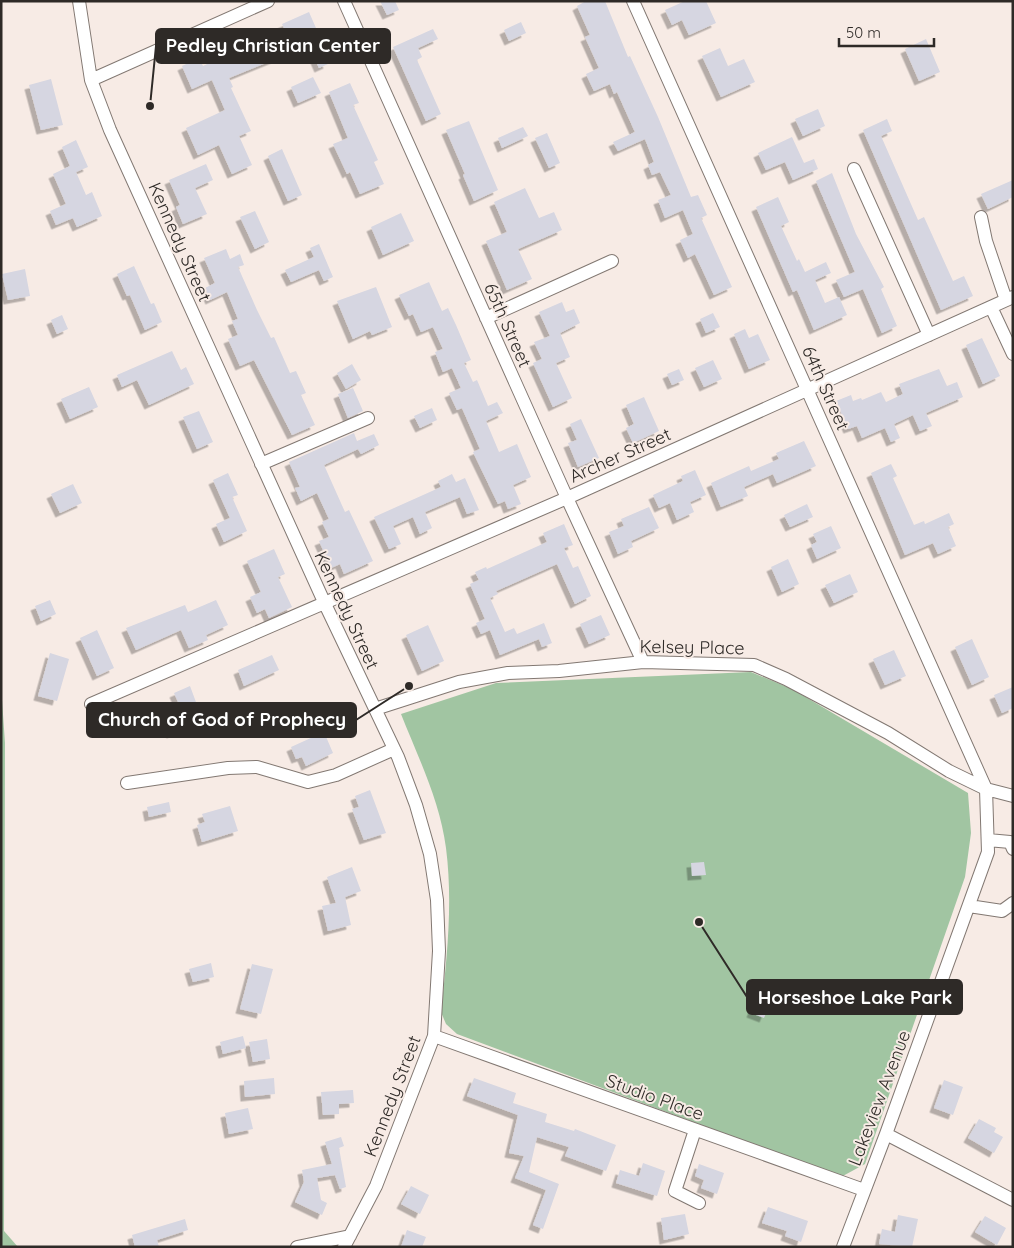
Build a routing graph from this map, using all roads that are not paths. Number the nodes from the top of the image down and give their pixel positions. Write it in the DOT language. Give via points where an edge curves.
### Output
graph roads {
  1 [pos="79,1"];
  2 [pos="268,1"];
  3 [pos="344,1"];
  4 [pos="633,1"];
  5 [pos="91,80"];
  6 [pos="854,169"];
  7 [pos="981,217"];
  8 [pos="612,261"];
  9 [pos="1010,298"];
  10 [pos="991,307"];
  11 [pos="486,318"];
  12 [pos="928,335"];
  13 [pos="1013,354"];
  14 [pos="808,390"];
  15 [pos="368,418"];
  16 [pos="261,464"];
  17 [pos="566,498"];
  18 [pos="325,604"];
  19 [pos="643,662"];
  20 [pos="91,704"];
  21 [pos="374,709"];
  22 [pos="394,750"];
  23 [pos="127,783"];
  24 [pos="986,789"];
  25 [pos="1013,796"];
  26 [pos="988,840"];
  27 [pos="1013,849"];
  28 [pos="1013,903"];
  29 [pos="968,906"];
  30 [pos="434,1036"];
  31 [pos="695,1130"];
  32 [pos="886,1134"];
  33 [pos="864,1190"];
  34 [pos="1013,1200"];
  35 [pos="699,1203"];
  36 [pos="347,1241"];
  37 [pos="297,1247"];
  38 [pos="843,1247"];
  1 -- 5 [label="street, Kennedy Street"];
  2 -- 5 [label="street"];
  3 -- 11 [label="street, 65th Street"];
  4 -- 14 [label="street, 64th Street"];
  5 -- 16 [label="street, Kennedy Street" via="110,130"];
  6 -- 12 [label="street"];
  7 -- 9 [label="street" via="986,241"];
  8 -- 11 [label="street"];
  9 -- 10 [label="street, Archer Street"];
  10 -- 12 [label="street, Archer Street"];
  10 -- 13 [label="street"];
  11 -- 17 [label="street, 65th Street"];
  12 -- 14 [label="street, Archer Street"];
  14 -- 17 [label="street, Archer Street"];
  14 -- 24 [label="street, 64th Street"];
  15 -- 16 [label="street"];
  16 -- 18 [label="street, Kennedy Street"];
  17 -- 18 [label="street, Archer Street"];
  17 -- 19 [label="street, 65th Street"];
  18 -- 20 [label="street, Archer Street"];
  18 -- 21 [label="street, Kennedy Street"];
  19 -- 21 [label="street, Kelsey Place" via="500,675 459,682"];
  19 -- 24 [label="street, Kelsey Place" via="754,665 888,733 949,771"];
  21 -- 22 [label="street, Kennedy Street"];
  22 -- 23 [label="street" via="336,775 308,782 257,767 228,768"];
  22 -- 30 [label="street, Kennedy Street" via="416,805 430,854 437,900"];
  24 -- 25 [label="street, Kelsey Place"];
  24 -- 26 [label="street, Lakeview Avenue"];
  26 -- 27 [label="street" via="1005,840"];
  26 -- 29 [label="street, Lakeview Avenue" via="988,852"];
  28 -- 29 [label="street" via="1002,911"];
  29 -- 32 [label="street, Lakeview Avenue"];
  30 -- 31 [label="street, Studio Place"];
  30 -- 36 [label="street, Kennedy Street" via="376,1186"];
  31 -- 33 [label="street, Studio Place"];
  31 -- 35 [label="street" via="674,1191"];
  32 -- 33 [label="street, Lakeview Avenue"];
  32 -- 34 [label="street"];
  33 -- 38 [label="street, Lakeview Avenue"];
  36 -- 37 [label="street"];
}
